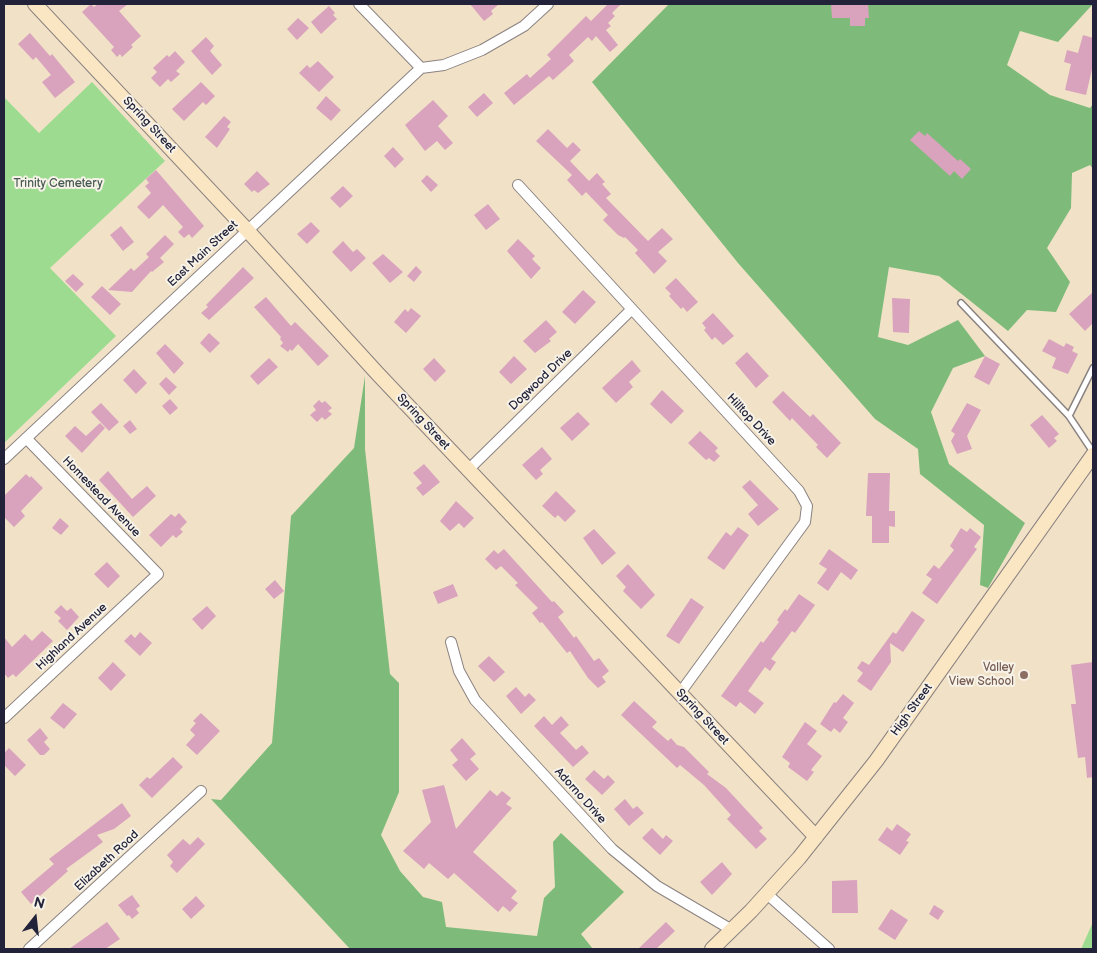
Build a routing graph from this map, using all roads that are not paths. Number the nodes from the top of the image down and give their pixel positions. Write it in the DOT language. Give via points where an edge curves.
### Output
graph roads {
  1 [pos="35,4"];
  2 [pos="360,4"];
  3 [pos="548,4"];
  4 [pos="421,68"];
  5 [pos="518,185"];
  6 [pos="247,230"];
  7 [pos="961,304"];
  8 [pos="632,309"];
  9 [pos="1093,368"];
  10 [pos="1069,416"];
  11 [pos="26,438"];
  12 [pos="1093,454"];
  13 [pos="4,459"];
  14 [pos="468,470"];
  15 [pos="158,574"];
  16 [pos="451,642"];
  17 [pos="680,694"];
  18 [pos="4,718"];
  19 [pos="201,791"];
  20 [pos="816,837"];
  21 [pos="767,894"];
  22 [pos="732,930"];
  23 [pos="30,949"];
  24 [pos="712,949"];
  25 [pos="829,949"];
  1 -- 6 [label="street, Spring Street"];
  2 -- 4 [label="street"];
  3 -- 4 [label="street" via="524,26 482,50 444,65"];
  4 -- 6 [label="street, East Main Street"];
  5 -- 8 [label="street, Hilltop Drive"];
  6 -- 11 [label="street, East Main Street"];
  6 -- 14 [label="street, Spring Street"];
  7 -- 10 [label="lane"];
  8 -- 14 [label="street, Dogwood Drive"];
  8 -- 17 [label="street, Hilltop Drive" via="799,491 807,506 805,522"];
  9 -- 10 [label="lane"];
  10 -- 12 [label="lane"];
  11 -- 13 [label="street, East Main Street"];
  11 -- 15 [label="street, Homestead Avenue"];
  12 -- 20 [label="street, High Street" via="876,761"];
  14 -- 17 [label="street, Spring Street"];
  15 -- 18 [label="street, Highland Avenue"];
  16 -- 22 [label="street, Adorno Drive" via="459,671 475,700 612,850 657,886"];
  17 -- 20 [label="street, Spring Street"];
  19 -- 23 [label="street, Elizabeth Road"];
  20 -- 21 [label="street, High Street"];
  21 -- 22 [label="street, High Street"];
  21 -- 25 [label="street"];
  22 -- 24 [label="street, High Street"];
}
